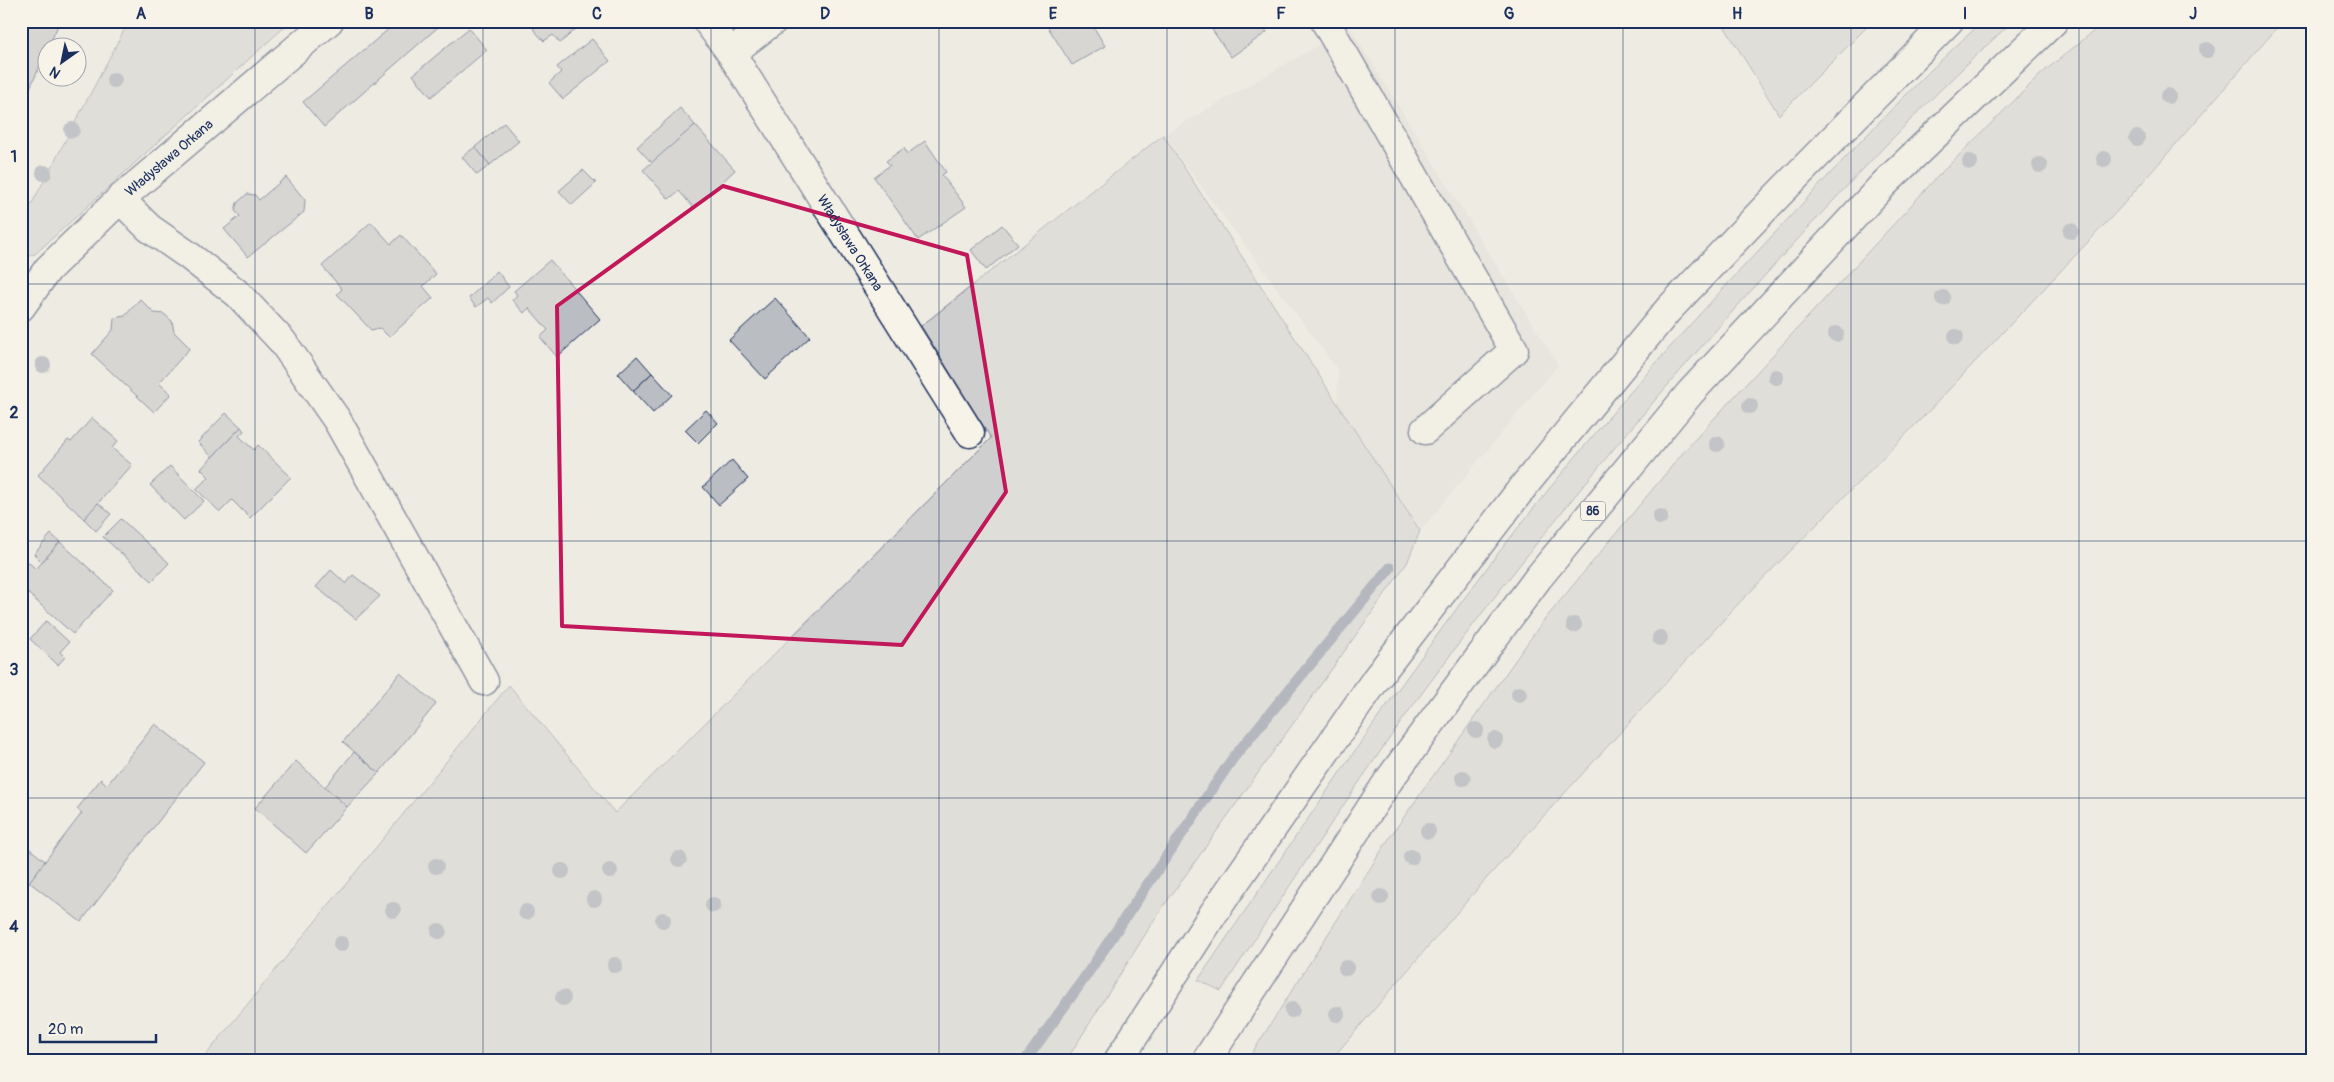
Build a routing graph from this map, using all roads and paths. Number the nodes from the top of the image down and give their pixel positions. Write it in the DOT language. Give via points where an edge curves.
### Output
graph roads {
  1 [pos="329,21"];
  2 [pos="707,21"];
  3 [pos="773,21"];
  4 [pos="1325,21"];
  5 [pos="1949,21"];
  6 [pos="2054,21"];
  7 [pos="731,53"];
  8 [pos="120,199"];
  9 [pos="21,307"];
  10 [pos="1425,430"];
  11 [pos="970,433"];
  12 [pos="484,681"];
  13 [pos="1118,1061"];
  14 [pos="1206,1061"];
  1 -- 8 [label="main road, Władysława Orkana"];
  2 -- 7 [label="main road, Władysława Orkana"];
  3 -- 7 [label="main road"];
  4 -- 10 [label="main road" via="1514,350"];
  5 -- 13 [label="main road" via="1668,310 1523,487 1376,680 1213,914"];
  6 -- 14 [label="main road, 86" via="1884,184 1690,392 1538,578 1389,780"];
  7 -- 11 [label="main road, Władysława Orkana"];
  8 -- 9 [label="main road, Władysława Orkana" via="48,269"];
  8 -- 12 [label="main road" via="149,228 238,294 282,341 337,420"];
}
